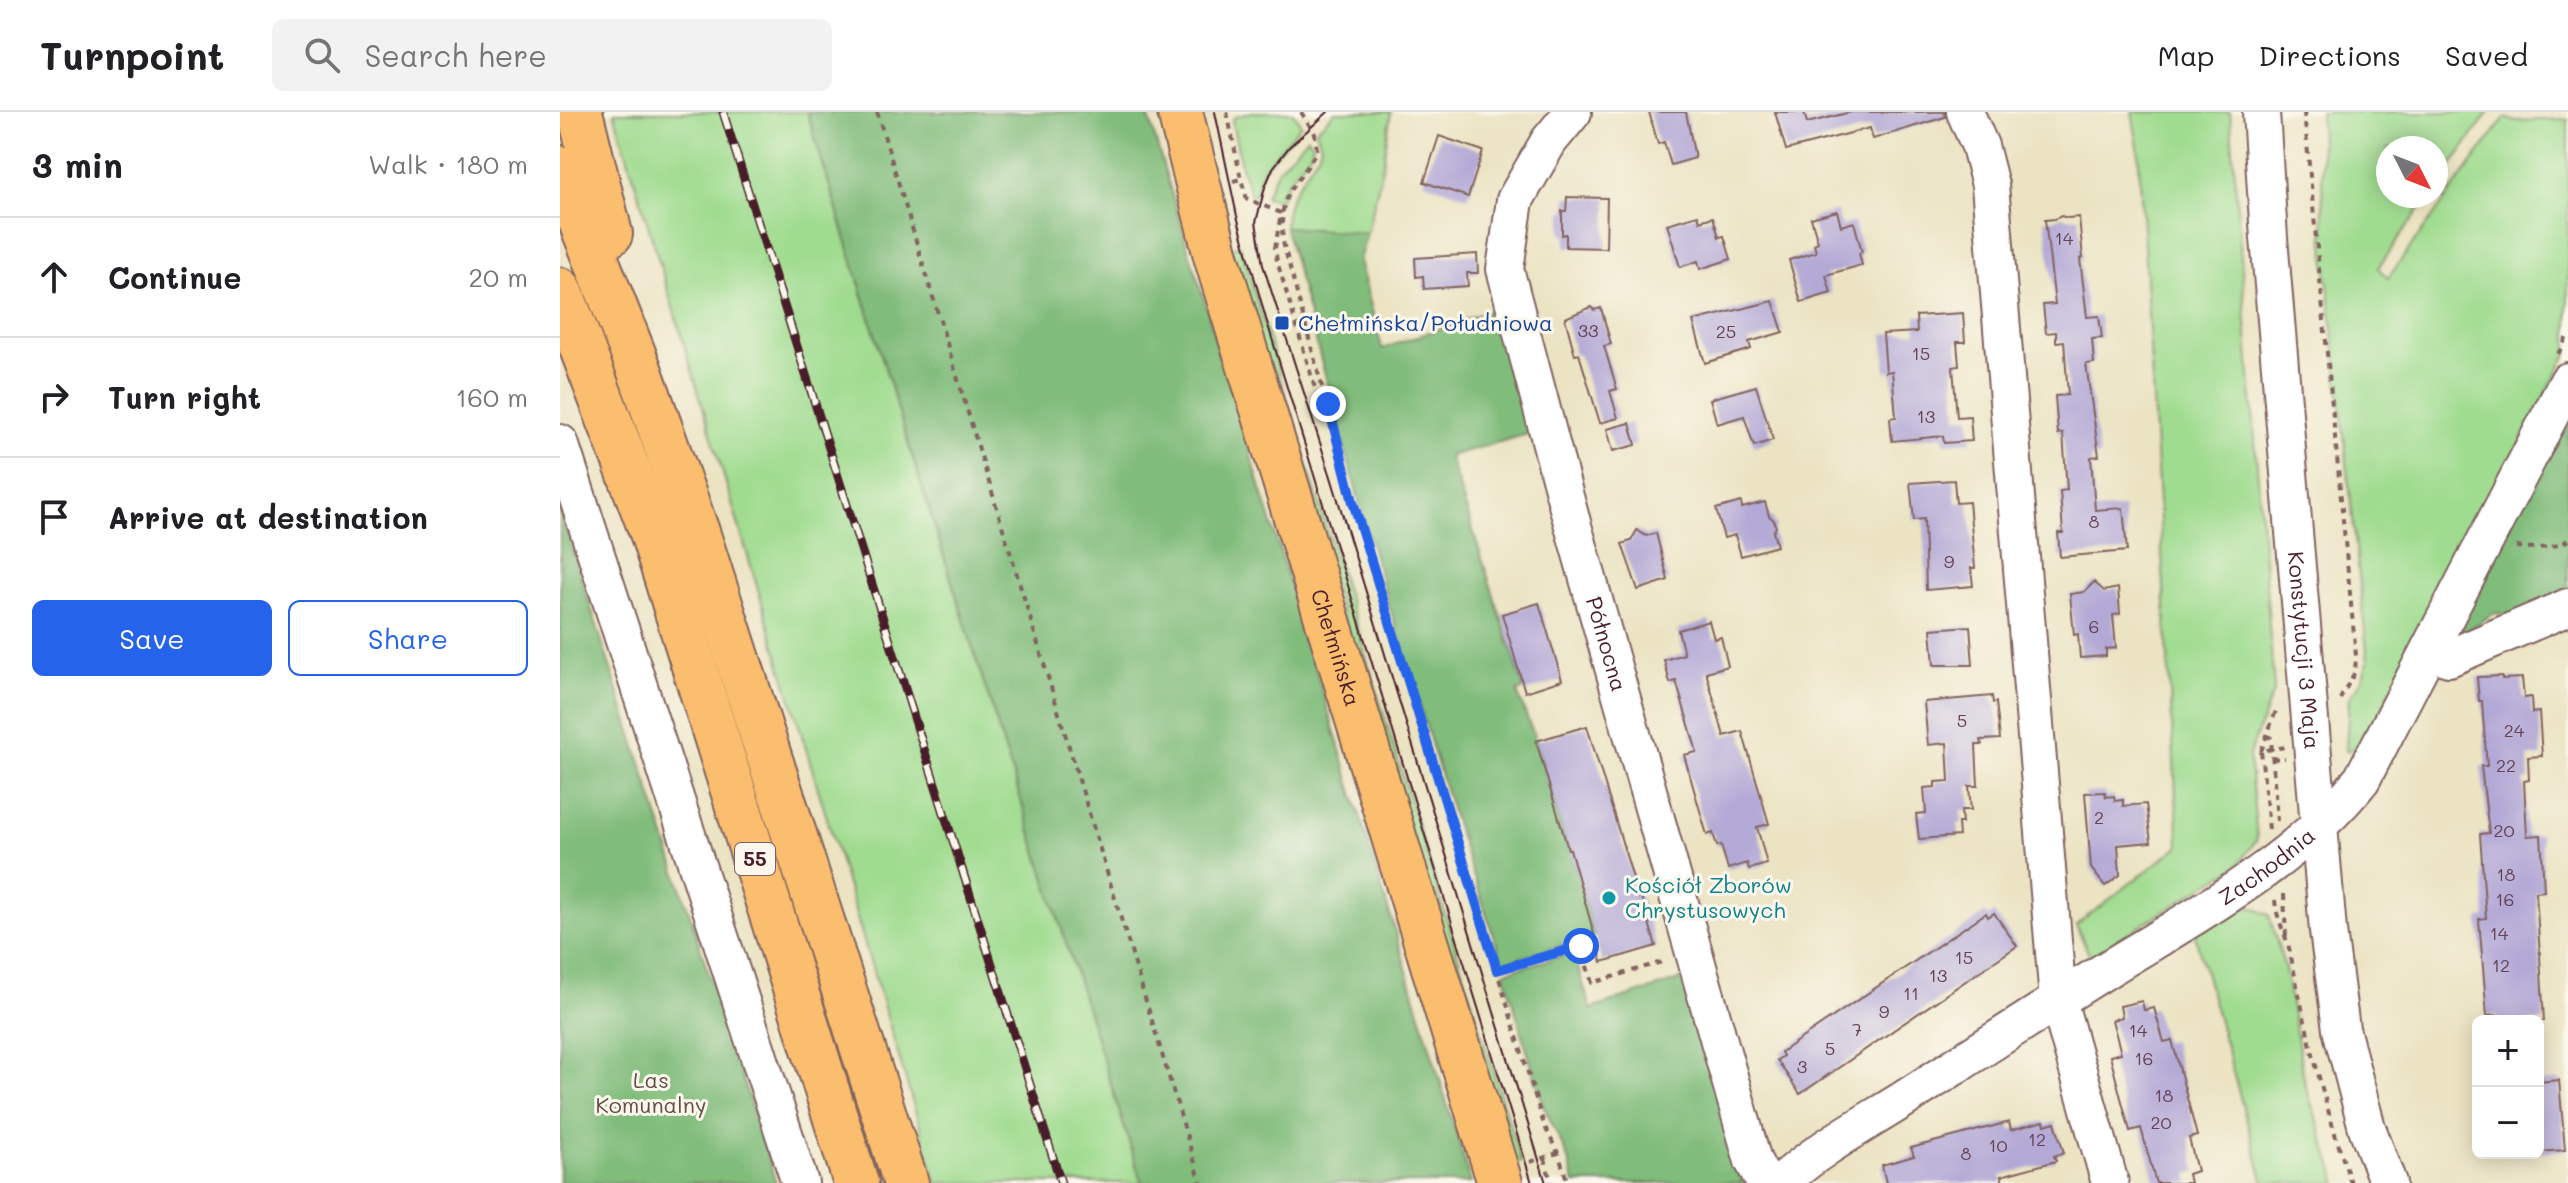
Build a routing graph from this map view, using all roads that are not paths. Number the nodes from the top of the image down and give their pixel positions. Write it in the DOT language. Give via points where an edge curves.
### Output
graph roads {
  1 [pos="580,112"];
  2 [pos="1180,112"];
  3 [pos="1573,112"];
  4 [pos="1965,112"];
  5 [pos="2261,112"];
  6 [pos="560,168"];
  7 [pos="560,290"];
  8 [pos="638,366"];
  9 [pos="2568,381"];
  10 [pos="560,443"];
  11 [pos="2568,607"];
  12 [pos="2429,652"];
  13 [pos="2319,824"];
  14 [pos="2058,1000"];
  15 [pos="1513,1173"];
  16 [pos="800,1183"];
  17 [pos="856,1183"];
  18 [pos="906,1183"];
  19 [pos="1765,1183"];
  20 [pos="1781,1183"];
  21 [pos="2110,1183"];
  22 [pos="2388,1183"];
  1 -- 8 [label="main road"];
  2 -- 15 [label="main road, Chełmińska" via="1216,256"];
  3 -- 19 [label="street, Północna" via="1549,141 1515,200 1505,269 1753,1161"];
  4 -- 14 [label="street" via="1990,185"];
  5 -- 13 [label="street, Konstytucji 3 Maja"];
  6 -- 8 [label="main road, 55"];
  7 -- 17 [label="main road, 55" via="653,535"];
  8 -- 18 [label="main road, 55"];
  9 -- 12 [label="street, Zachodnia"];
  10 -- 16 [label="street"];
  11 -- 12 [label="street" via="2449,658"];
  12 -- 13 [label="street, Zachodnia" via="2362,779"];
  13 -- 14 [label="street, Zachodnia" via="2226,897"];
  13 -- 22 [label="street, Konstytucji 3 Maja" via="2341,1029 2367,1128"];
  14 -- 20 [label="street, Zachodnia"];
  14 -- 21 [label="street"];
}
